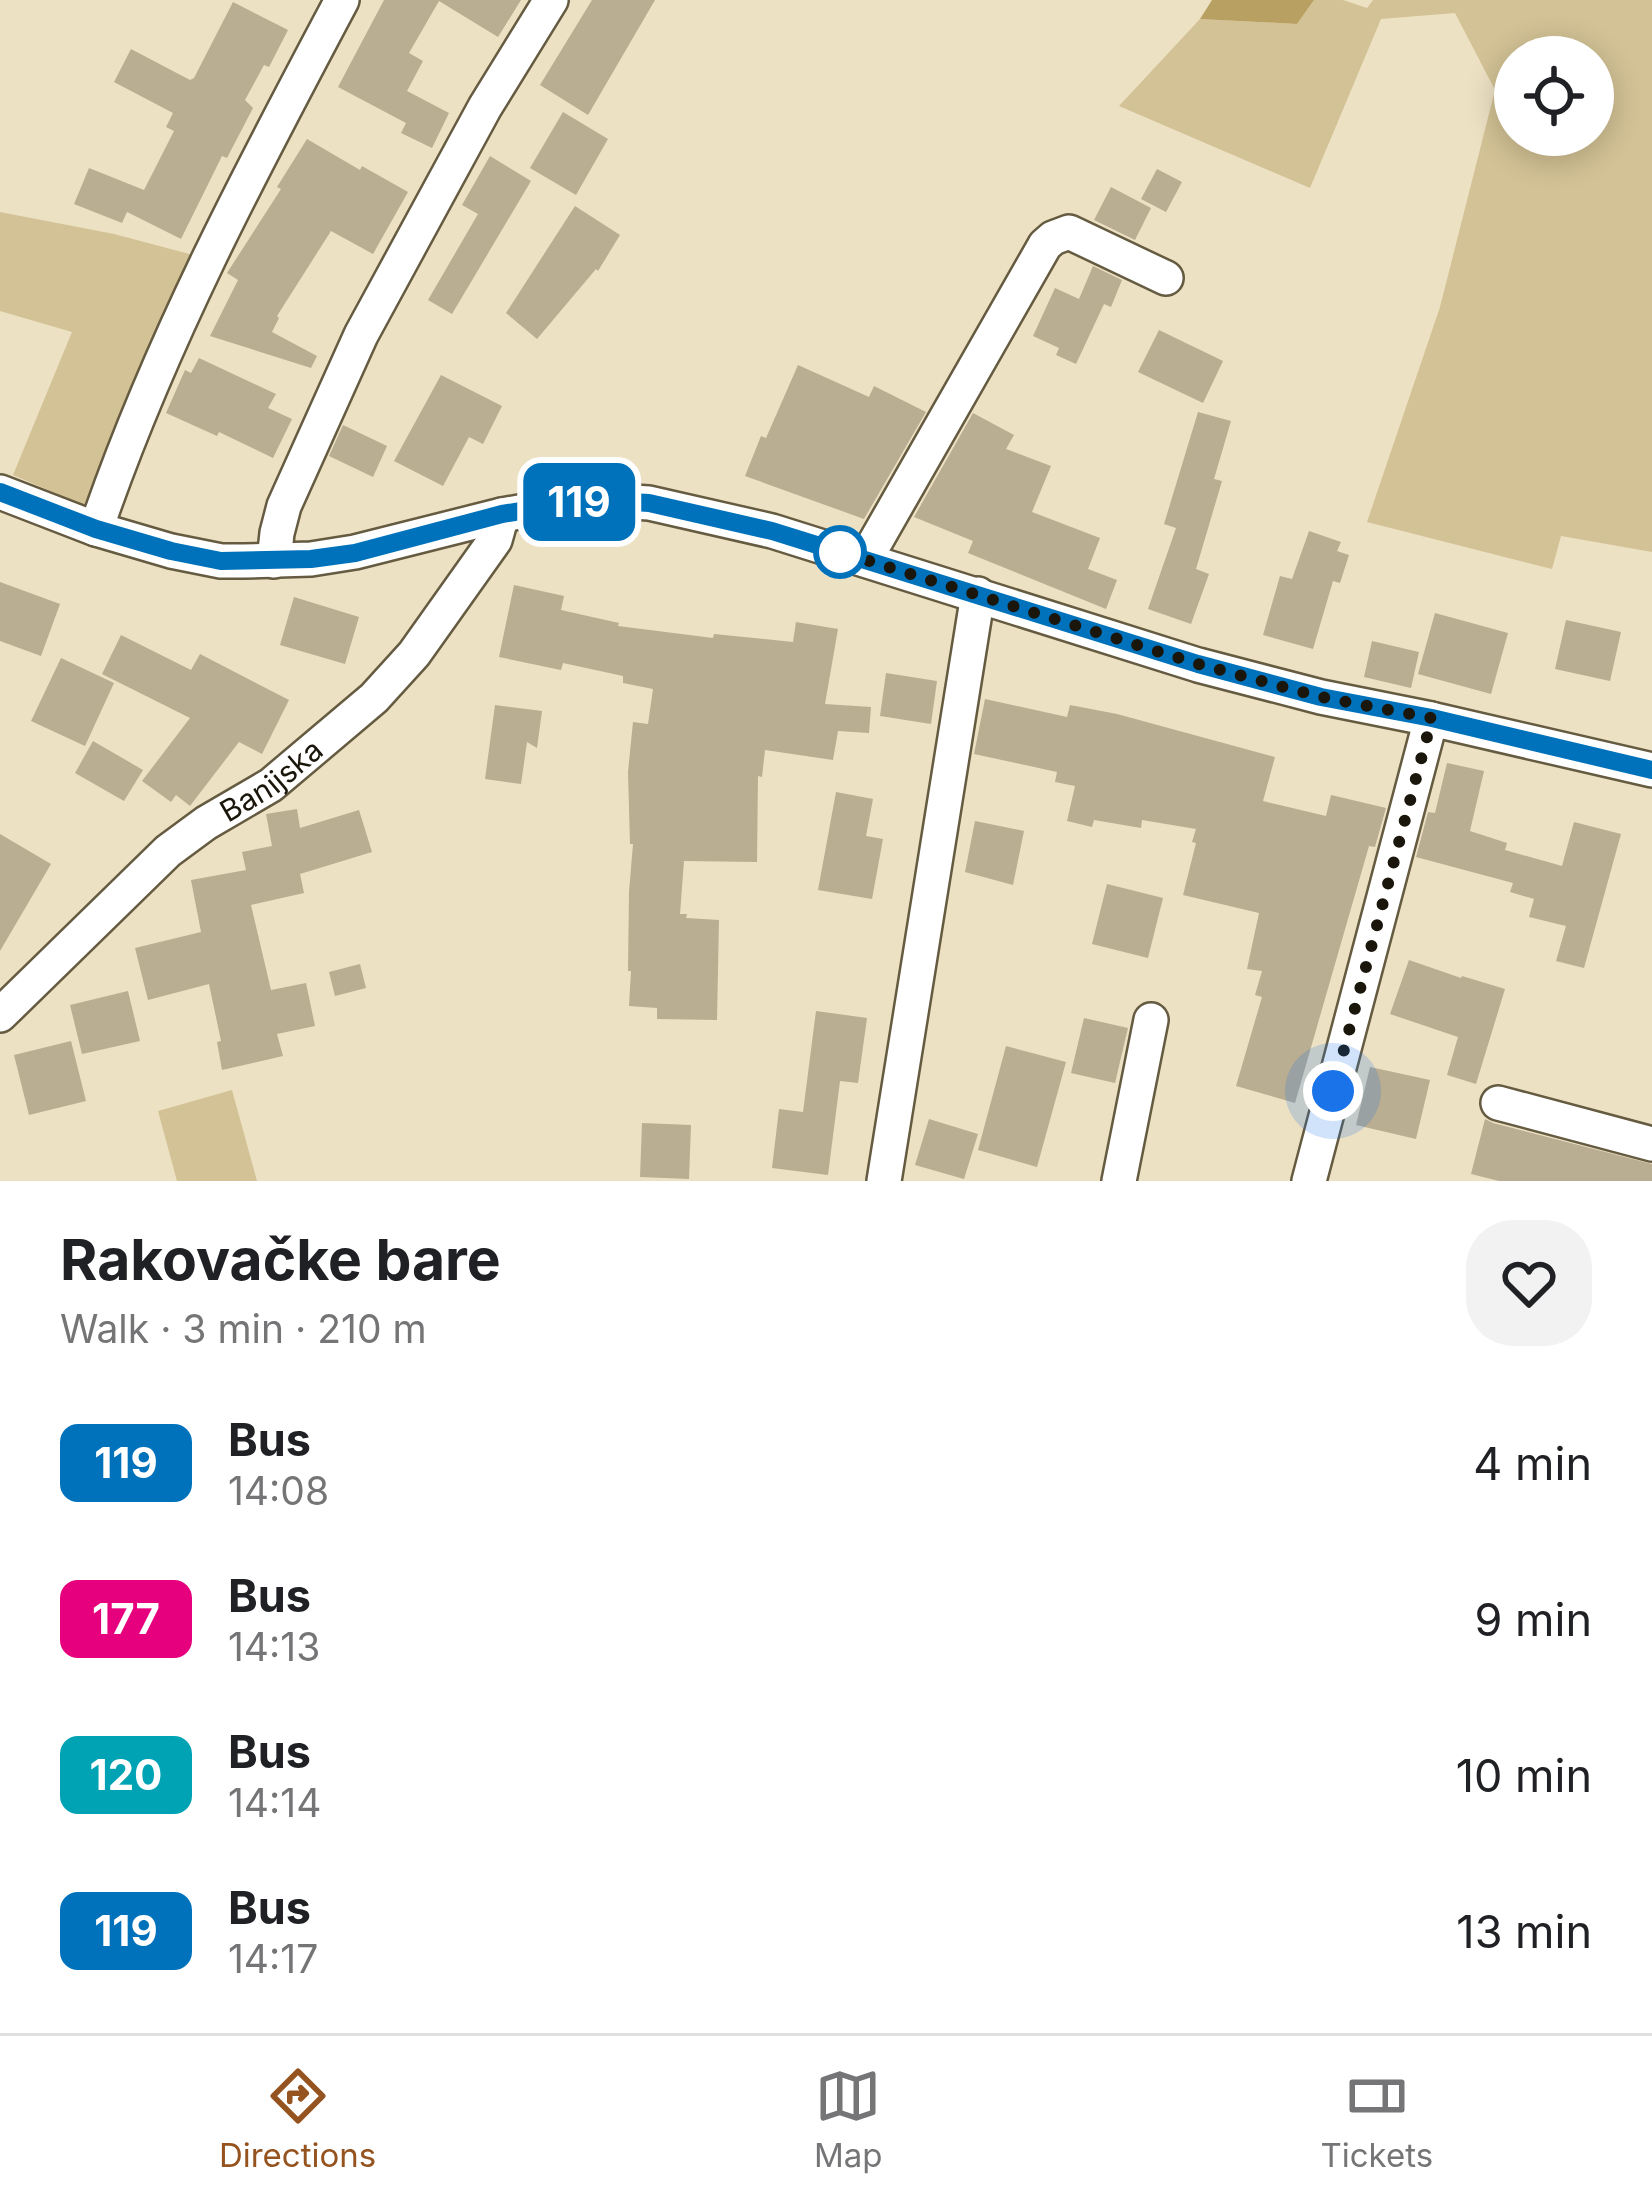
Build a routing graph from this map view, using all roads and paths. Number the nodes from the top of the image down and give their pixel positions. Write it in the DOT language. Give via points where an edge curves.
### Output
graph roads {
  1 [pos="342,0"];
  2 [pos="551,0"];
  3 [pos="1166,278"];
  4 [pos="1,494"];
  5 [pos="502,514"];
  6 [pos="96,529"];
  7 [pos="866,560"];
  8 [pos="274,561"];
  9 [pos="978,594"];
  10 [pos="1432,718"];
  11 [pos="1652,770"];
  12 [pos="0,1016"];
  13 [pos="1151,1020"];
  14 [pos="1498,1103"];
  15 [pos="1652,1144"];
  16 [pos="884,1181"];
  17 [pos="1119,1181"];
  18 [pos="1310,1181"];
  1 -- 6 [label="street" via="204,269"];
  2 -- 8 [label="street" via="362,335 284,506"];
  3 -- 7 [label="street" via="1069,232 1053,238"];
  4 -- 6 [label="street"];
  5 -- 7 [label="street" via="598,500 649,503"];
  5 -- 8 [label="street" via="355,553"];
  5 -- 12 [label="street, Banijska" via="495,540 374,698 271,785 168,851"];
  6 -- 8 [label="street" via="221,561"];
  7 -- 9 [label="street"];
  9 -- 10 [label="street" via="1198,664"];
  9 -- 16 [label="street"];
  10 -- 11 [label="street"];
  10 -- 18 [label="street"];
  13 -- 17 [label="street"];
  14 -- 15 [label="street"];
}
